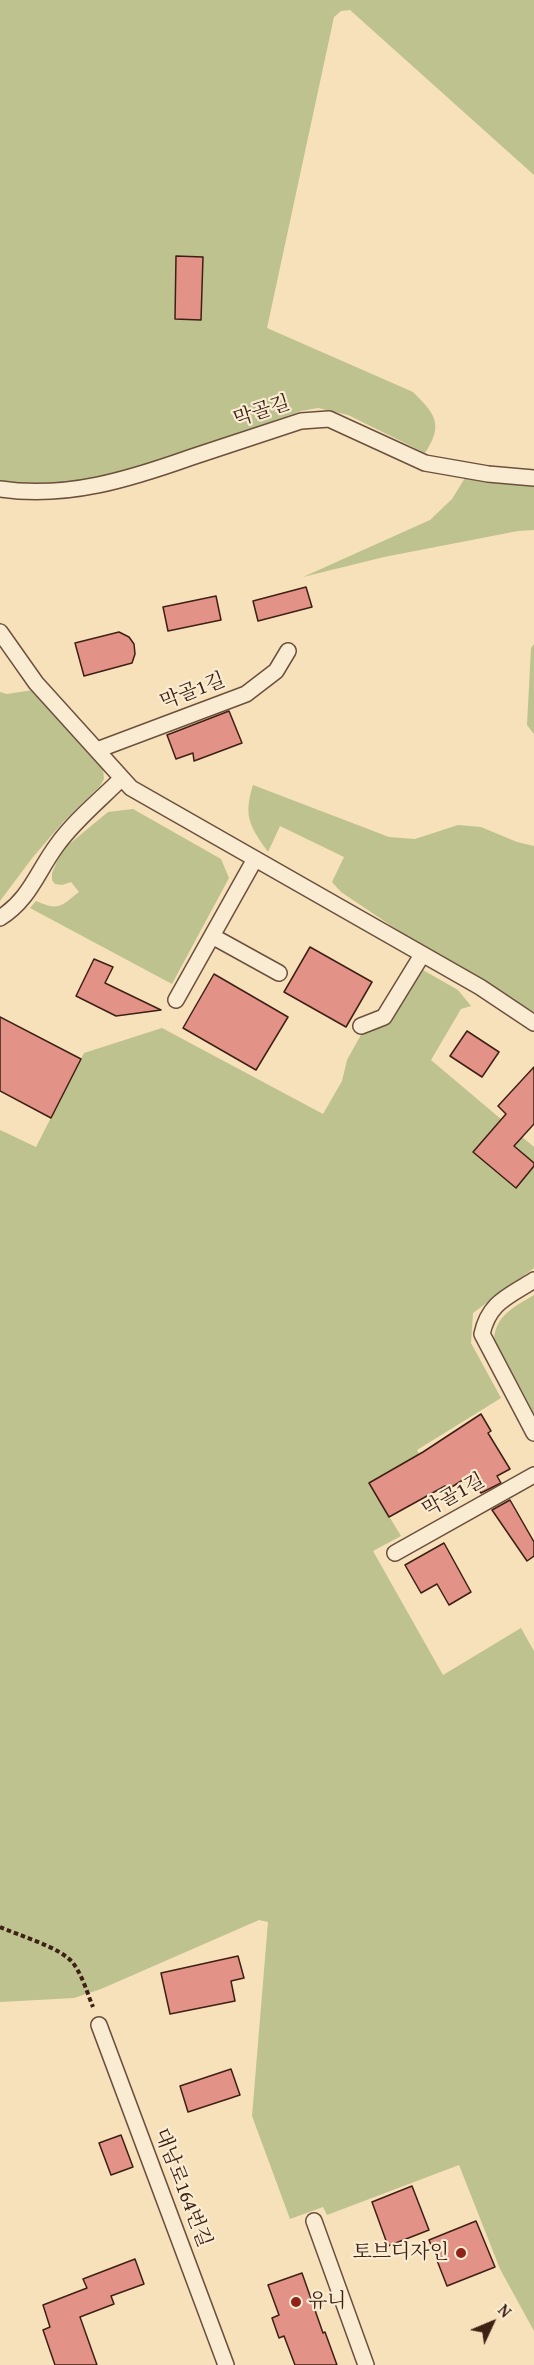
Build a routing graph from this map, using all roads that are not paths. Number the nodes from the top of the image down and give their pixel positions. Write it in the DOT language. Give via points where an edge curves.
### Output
graph roads {
  1 [pos="534,478"];
  2 [pos="0,489"];
  3 [pos="0,632"];
  4 [pos="288,651"];
  5 [pos="97,750"];
  6 [pos="122,778"];
  7 [pos="255,859"];
  8 [pos="0,918"];
  9 [pos="212,936"];
  10 [pos="422,955"];
  11 [pos="279,973"];
  12 [pos="176,1000"];
  13 [pos="534,1023"];
  14 [pos="361,1026"];
  15 [pos="534,1280"];
  16 [pos="534,1433"];
  17 [pos="534,1475"];
  18 [pos="395,1553"];
  19 [pos="99,2025"];
  20 [pos="314,2221"];
  21 [pos="226,2365"];
  22 [pos="366,2365"];
  1 -- 2 [label="lane, 막골길" via="425,463 330,419 316,419 99,485 58,492"];
  3 -- 5 [label="lane" via="36,683"];
  4 -- 5 [label="lane, 막골1길" via="276,671 246,694"];
  5 -- 6 [label="lane"];
  6 -- 7 [label="lane" via="131,788"];
  6 -- 8 [label="lane" via="68,832 30,890"];
  7 -- 9 [label="lane"];
  7 -- 10 [label="lane"];
  9 -- 11 [label="lane"];
  9 -- 12 [label="lane"];
  10 -- 13 [label="lane"];
  10 -- 14 [label="lane" via="384,1017"];
  15 -- 16 [label="lane" via="498,1303 486,1317 482,1334"];
  17 -- 18 [label="lane, 막골1길"];
  19 -- 21 [label="lane, 대남로164번길"];
  20 -- 22 [label="lane"];
}
